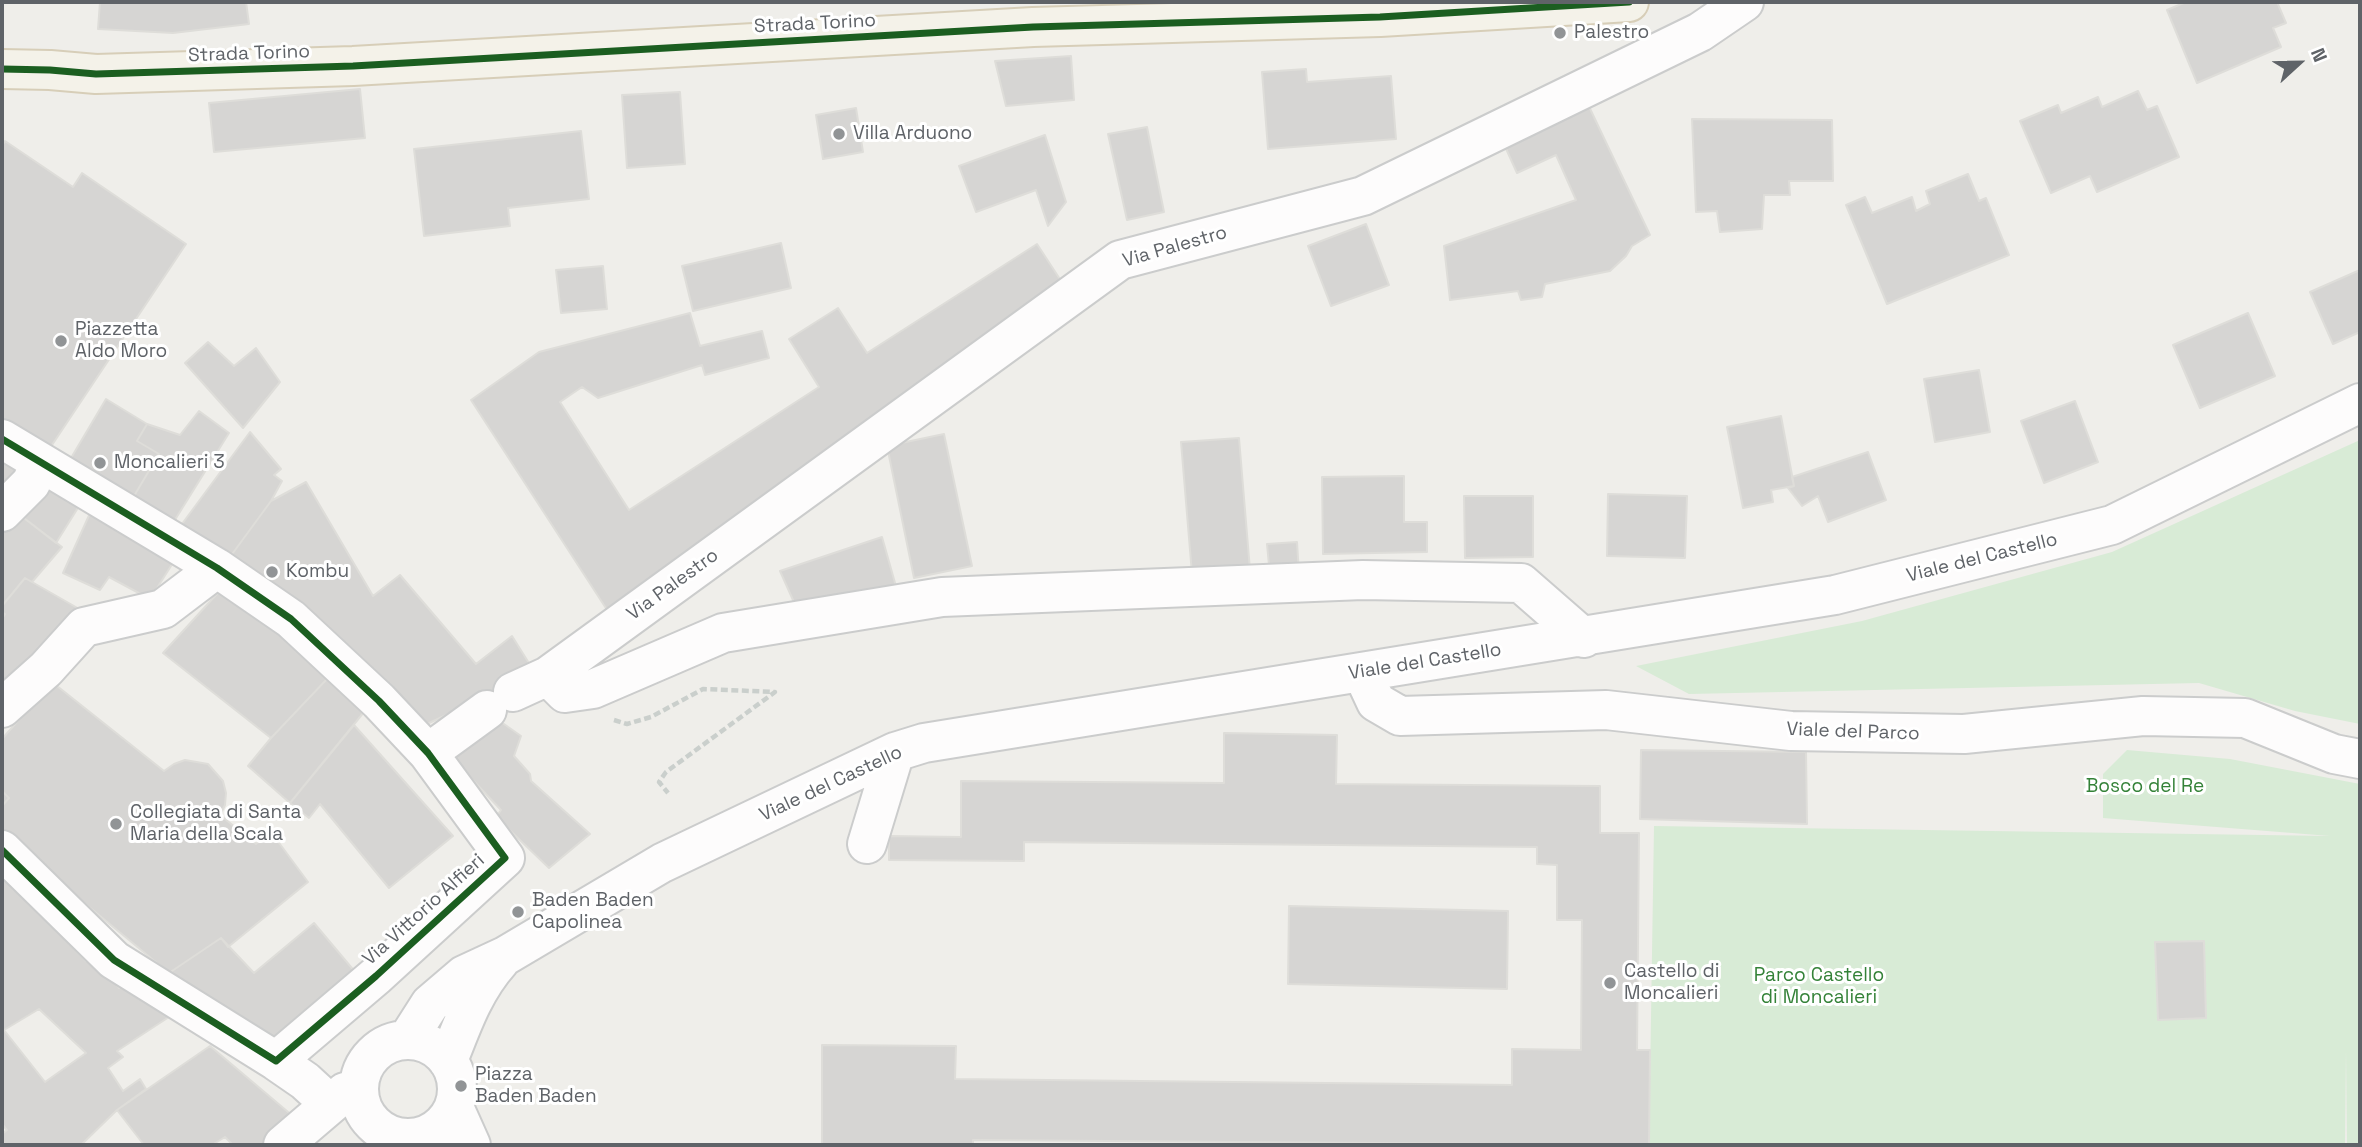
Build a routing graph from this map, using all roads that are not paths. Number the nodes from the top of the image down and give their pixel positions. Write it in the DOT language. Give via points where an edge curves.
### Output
graph roads {
  1 [pos="1629,2"];
  2 [pos="1744,2"];
  3 [pos="2,44"];
  4 [pos="2,69"];
  5 [pos="50,69"];
  6 [pos="2360,403"];
  7 [pos="2,439"];
  8 [pos="40,463"];
  9 [pos="2,512"];
  10 [pos="217,568"];
  11 [pos="1584,638"];
  12 [pos="1363,671"];
  13 [pos="548,676"];
  14 [pos="2,708"];
  15 [pos="895,752"];
  16 [pos="428,753"];
  17 [pos="2360,759"];
  18 [pos="867,844"];
  19 [pos="2,850"];
  20 [pos="505,956"];
  21 [pos="407,1040"];
  22 [pos="276,1060"];
  23 [pos="449,1061"];
  24 [pos="345,1098"];
  25 [pos="454,1107"];
  26 [pos="405,1141"];
  27 [pos="283,1145"];
  28 [pos="471,1145"];
  1 -- 5 [label="main road, Strada Torino" via="1380,17 1032,27 325,68 96,74"];
  2 -- 13 [label="street, Via Palestro" via="1700,32 1363,196 1120,260"];
  3 -- 5 [label="main road, Strada Torino" via="23,50"];
  4 -- 5 [label="main road, Strada Torino"];
  6 -- 11 [label="street, Viale del Castello" via="2112,525 1835,595"];
  7 -- 8 [label="street, Via Vittorio Alfieri"];
  8 -- 9 [label="street" via="31,483"];
  8 -- 10 [label="street, Via Vittorio Alfieri"];
  10 -- 14 [label="street" via="163,610 84,627"];
  10 -- 16 [label="street, Via Vittorio Alfieri" via="291,620"];
  11 -- 12 [label="street, Viale del Castello"];
  11 -- 13 [label="street" via="1521,583 1363,580 943,597 723,633 593,689 565,692"];
  12 -- 15 [label="street, Viale del Castello" via="937,741"];
  12 -- 17 [label="street, Viale del Parco" via="1376,702 1400,716 1606,710 1791,731 1964,734 2143,716 2245,718 2334,754"];
  13 -- 16 [label="street, Via Palestro" via="500,701"];
  15 -- 18 [label="street"];
  15 -- 20 [label="street, Viale del Castello" via="662,863"];
  16 -- 22 [label="street, Via Vittorio Alfieri" via="505,858"];
  19 -- 22 [label="street" via="114,960"];
  20 -- 21 [label="street, Viale del Castello" via="464,975 430,1004"];
  20 -- 23 [label="street, Viale del Castello" via="485,977"];
  21 -- 23 [label="street" via="423,1042"];
  21 -- 24 [label="street" via="378,1051"];
  22 -- 24 [label="street" via="305,1081"];
  23 -- 25 [label="street" via="458,1091"];
  24 -- 26 [label="street" via="364,1108 372,1122"];
  24 -- 27 [label="street"];
  25 -- 26 [label="street" via="433,1131"];
  25 -- 28 [label="street"];
}
